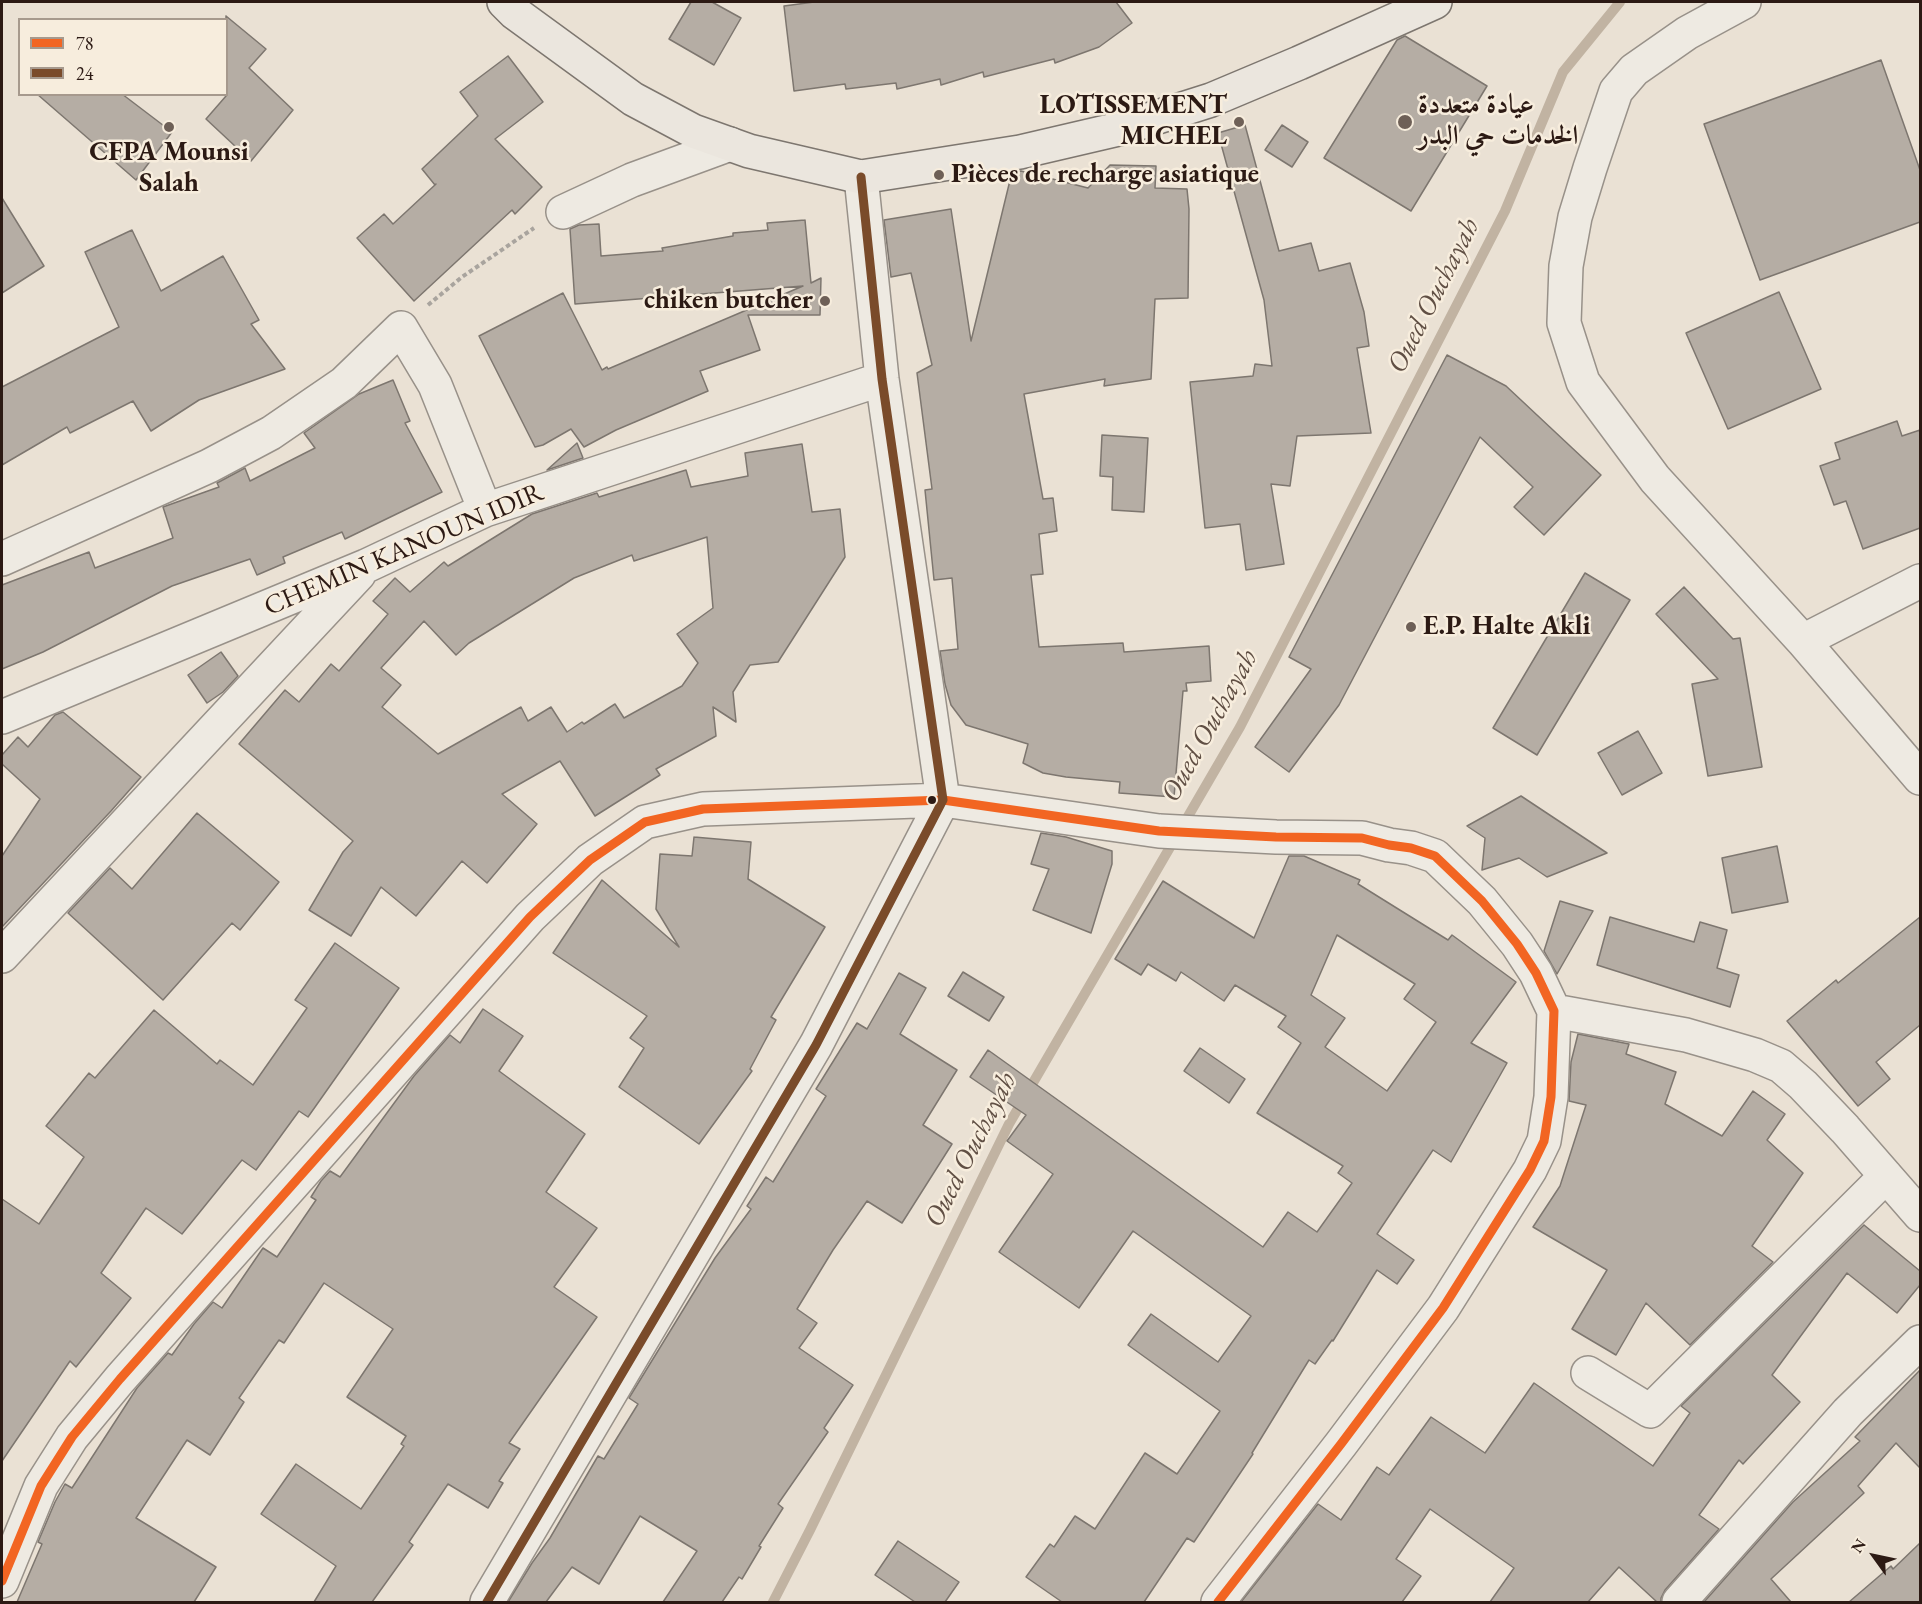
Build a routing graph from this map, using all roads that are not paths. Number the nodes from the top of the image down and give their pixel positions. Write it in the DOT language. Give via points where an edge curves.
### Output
graph roads {
  1 [pos="504,2"];
  2 [pos="1435,2"];
  3 [pos="1744,2"];
  4 [pos="730,144"];
  5 [pos="861,177"];
  6 [pos="563,212"];
  7 [pos="882,379"];
  8 [pos="485,510"];
  9 [pos="2,559"];
  10 [pos="366,566"];
  11 [pos="1920,581"];
  12 [pos="1803,641"];
  13 [pos="2,717"];
  14 [pos="1920,778"];
  15 [pos="943,800"];
  16 [pos="2,956"];
  17 [pos="1554,1011"];
  18 [pos="1886,1176"];
  19 [pos="1920,1215"];
  20 [pos="1920,1342"];
  21 [pos="1588,1373"];
  22 [pos="2,1581"];
  23 [pos="487,1602"];
  24 [pos="1218,1602"];
  25 [pos="1678,1602"];
  1 -- 4 [label="main road" via="633,99 693,131"];
  2 -- 5 [label="main road" via="1210,100 1123,128 1020,152"];
  3 -- 12 [label="street" via="1687,33 1634,70 1616,91 1575,217 1566,266 1563,323 1583,382 1655,479"];
  4 -- 5 [label="main road"];
  4 -- 6 [label="street" via="632,180"];
  5 -- 7 [label="street"];
  7 -- 8 [label="street, CHEMIN KANOUN IDIR"];
  7 -- 15 [label="street"];
  8 -- 9 [label="street" via="435,386 401,328 344,383 271,433 209,466"];
  8 -- 10 [label="street, CHEMIN KANOUN IDIR"];
  10 -- 13 [label="street, CHEMIN KANOUN IDIR"];
  10 -- 16 [label="street"];
  11 -- 12 [label="street"];
  12 -- 14 [label="street"];
  15 -- 17 [label="street" via="1159,831 1362,838 1435,856 1482,901 1517,944"];
  15 -- 22 [label="street" via="703,809 645,822 590,860 530,917 72,1437 41,1486"];
  15 -- 23 [label="street" via="816,1045"];
  17 -- 18 [label="street" via="1686,1035 1781,1066"];
  17 -- 24 [label="street" via="1551,1097 1544,1141 1530,1170 1443,1308"];
  18 -- 19 [label="street"];
  18 -- 21 [label="street" via="1650,1411"];
  20 -- 25 [label="street" via="1848,1412"];
}
